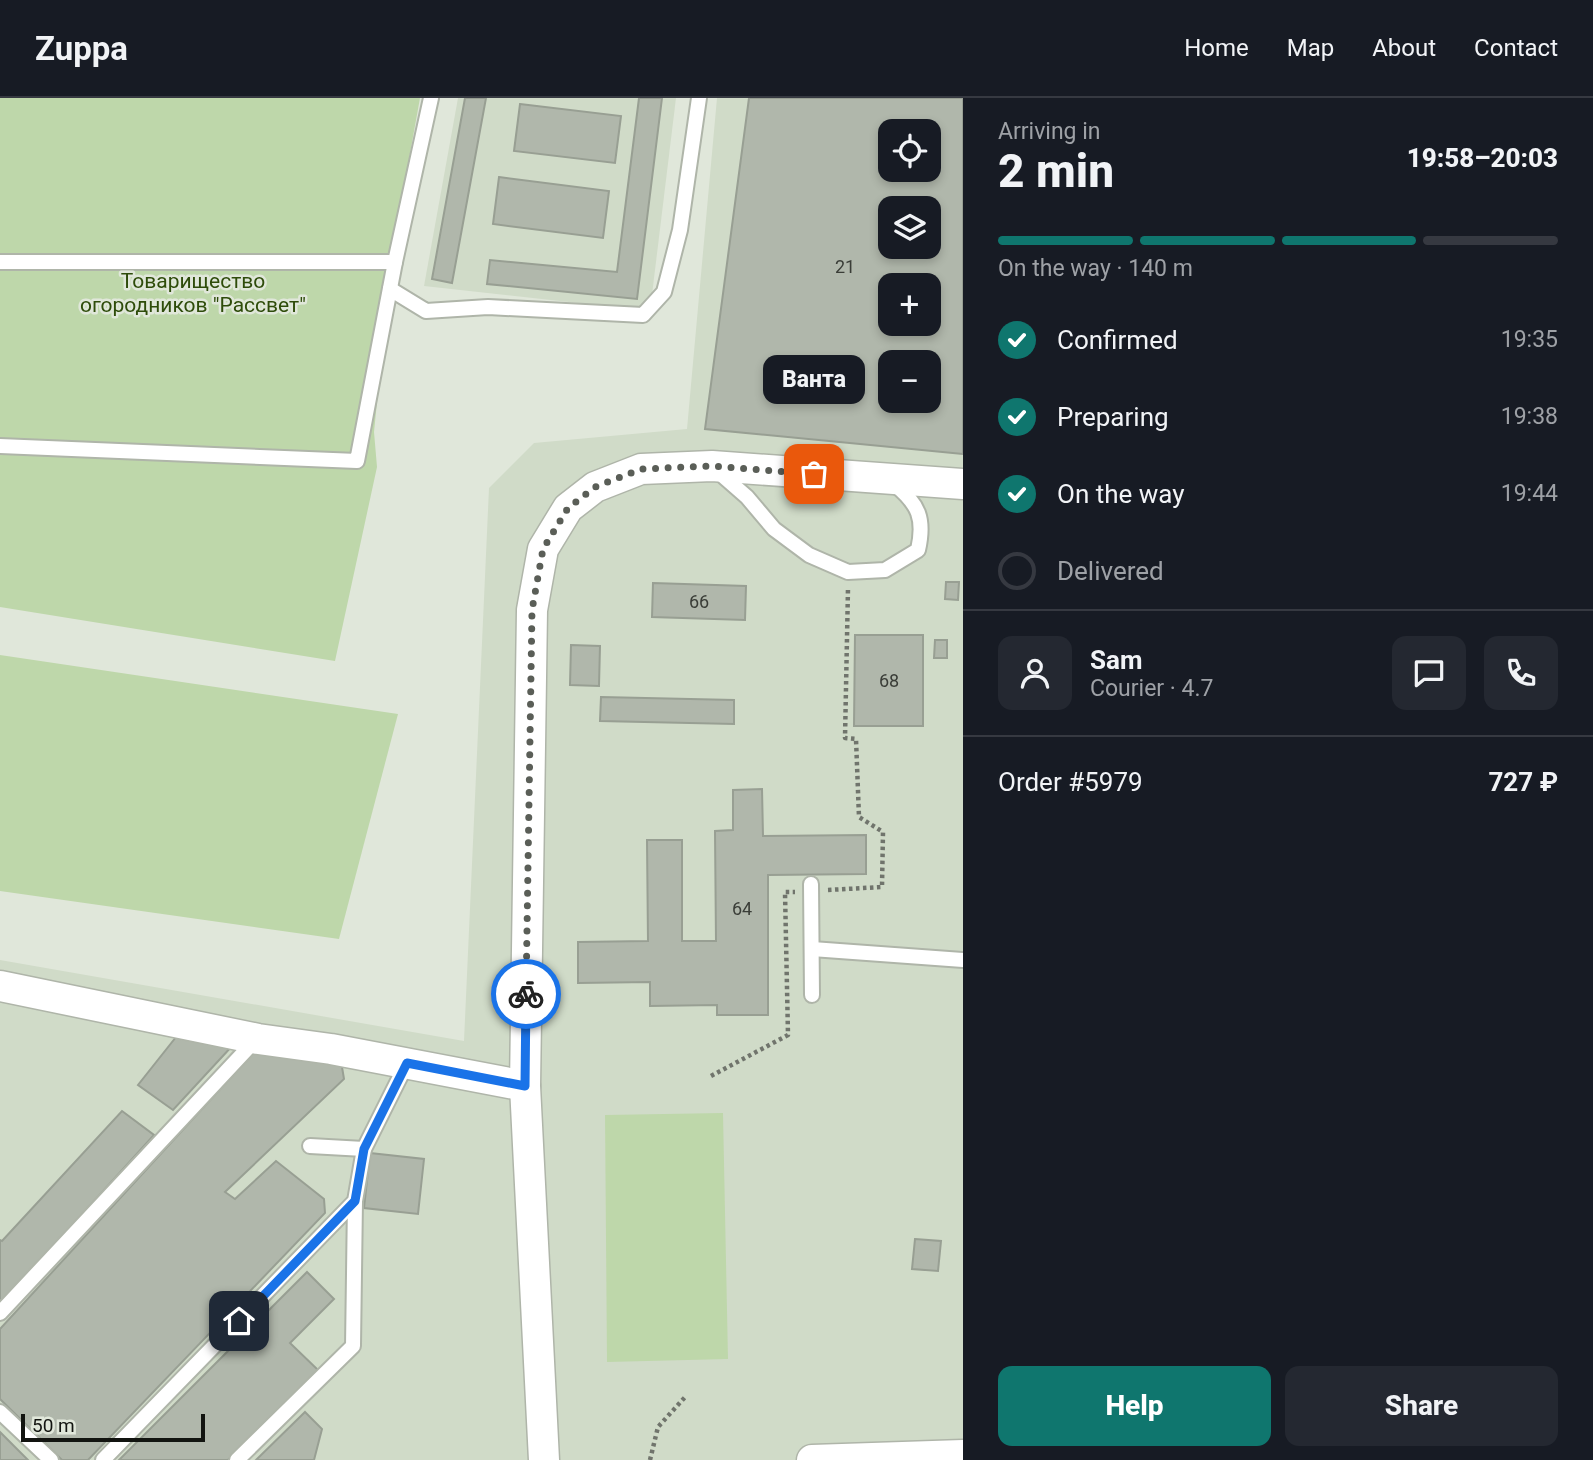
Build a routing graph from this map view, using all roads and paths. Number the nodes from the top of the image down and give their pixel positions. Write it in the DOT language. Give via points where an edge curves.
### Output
graph roads {
  1 [pos="431,98"];
  2 [pos="699,98"];
  3 [pos="0,262"];
  4 [pos="395,262"];
  5 [pos="390,289"];
  6 [pos="0,446"];
  7 [pos="712,466"];
  8 [pos="887,478"];
  9 [pos="963,484"];
  10 [pos="848,572"];
  11 [pos="811,887"];
  12 [pos="812,949"];
  13 [pos="963,960"];
  14 [pos="0,986"];
  15 [pos="813,995"];
  16 [pos="258,1039"];
  17 [pos="407,1063"];
  18 [pos="711,1076"];
  19 [pos="525,1086"];
  20 [pos="310,1146"];
  21 [pos="364,1149"];
  22 [pos="355,1201"];
  23 [pos="0,1313"];
  24 [pos="685,1396"];
  25 [pos="0,1412"];
  26 [pos="963,1455"];
  27 [pos="51,1460"];
  28 [pos="103,1460"];
  29 [pos="237,1460"];
  30 [pos="544,1460"];
  31 [pos="650,1460"];
  32 [pos="812,1460"];
  1 -- 4 [label="lane"];
  2 -- 5 [label="lane" via="680,230 664,292 643,315 488,307 426,311"];
  3 -- 4 [label="lane"];
  4 -- 5 [label="lane"];
  5 -- 6 [label="lane" via="357,461"];
  7 -- 8 [label="street"];
  7 -- 10 [label="lane" via="774,529 809,555"];
  7 -- 19 [label="street" via="641,469 595,487 568,508 543,549 532,610"];
  8 -- 9 [label="street"];
  8 -- 10 [label="lane" via="918,511 923,529 918,550 885,570"];
  10 -- 11 [label="path" via="845,738 856,739 859,817 883,832 882,887"];
  11 -- 12 [label="lane"];
  11 -- 18 [label="path" via="785,892 788,1035"];
  12 -- 13 [label="lane"];
  12 -- 15 [label="lane"];
  14 -- 16 [label="street"];
  16 -- 17 [label="street"];
  16 -- 23 [label="lane"];
  17 -- 19 [label="street"];
  17 -- 21 [label="lane"];
  19 -- 30 [label="street"];
  20 -- 21 [label="lane"];
  21 -- 22 [label="lane"];
  22 -- 28 [label="lane"];
  22 -- 29 [label="lane" via="353,1346"];
  24 -- 31 [label="path" via="658,1427"];
  25 -- 27 [label="lane"];
  26 -- 32 [label="street"];
}
